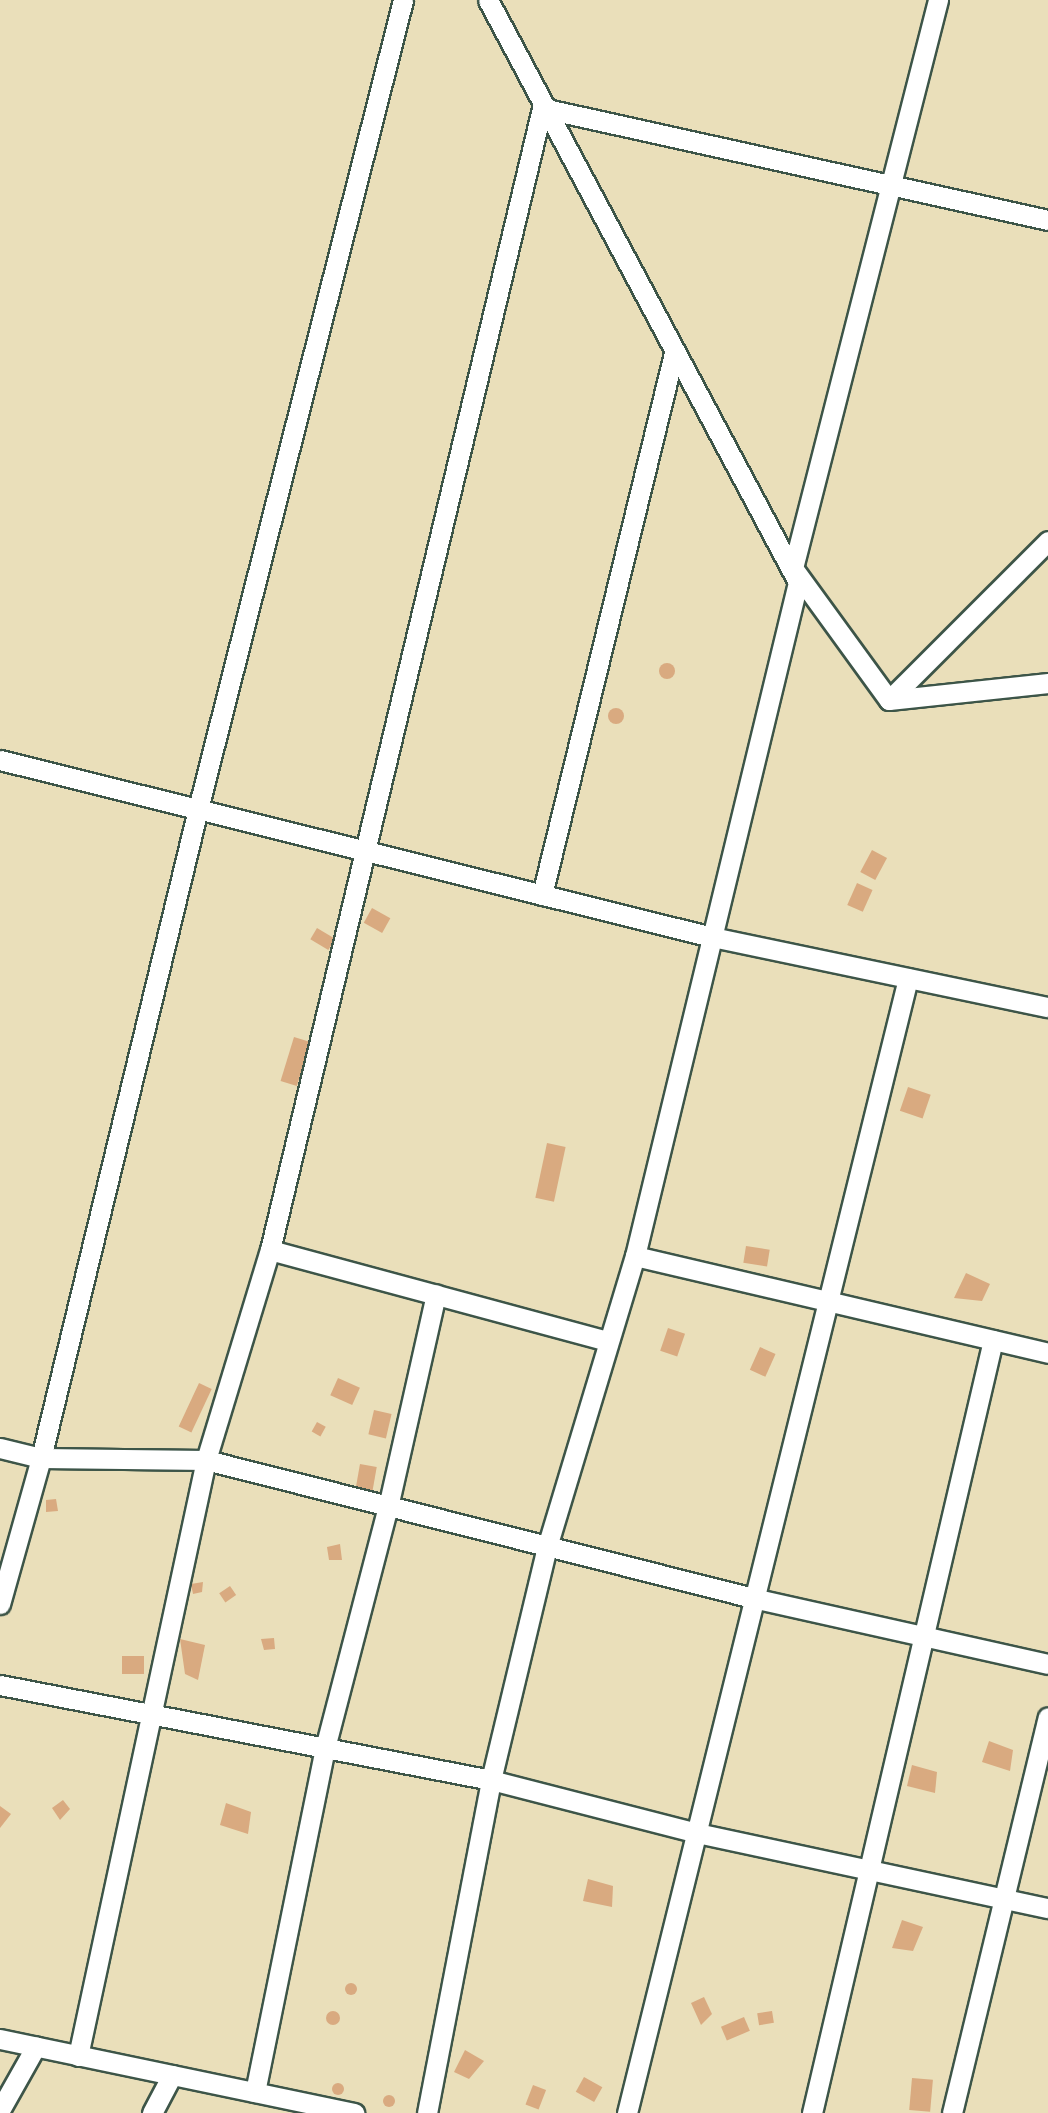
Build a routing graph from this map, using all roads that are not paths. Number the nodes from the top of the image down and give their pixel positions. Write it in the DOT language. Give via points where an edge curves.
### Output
graph roads {
  1 [pos="403,0"];
  2 [pos="488,0"];
  3 [pos="938,0"];
  4 [pos="542,108"];
  5 [pos="888,188"];
  6 [pos="1048,219"];
  7 [pos="674,352"];
  8 [pos="1048,541"];
  9 [pos="793,568"];
  10 [pos="1048,683"];
  11 [pos="889,700"];
  12 [pos="0,760"];
  13 [pos="198,809"];
  14 [pos="365,851"];
  15 [pos="542,895"];
  16 [pos="712,937"];
  17 [pos="908,978"];
  18 [pos="1048,1007"];
  19 [pos="270,1250"];
  20 [pos="635,1256"];
  21 [pos="436,1294"];
  22 [pos="828,1300"];
  23 [pos="993,1340"];
  24 [pos="607,1341"];
  25 [pos="1048,1353"];
  26 [pos="0,1448"];
  27 [pos="41,1458"];
  28 [pos="206,1460"];
  29 [pos="388,1507"];
  30 [pos="547,1547"];
  31 [pos="753,1598"];
  32 [pos="0,1604"];
  33 [pos="926,1636"];
  34 [pos="1048,1664"];
  35 [pos="0,1685"];
  36 [pos="149,1715"];
  37 [pos="1048,1717"];
  38 [pos="325,1748"];
  39 [pos="491,1780"];
  40 [pos="697,1833"];
  41 [pos="872,1868"];
  42 [pos="1007,1899"];
  43 [pos="1048,1908"];
  44 [pos="0,2039"];
  45 [pos="36,2046"];
  46 [pos="78,2056"];
  47 [pos="172,2075"];
  48 [pos="255,2092"];
  49 [pos="309,2109"];
  50 [pos="0,2110"];
  51 [pos="152,2113"];
  52 [pos="354,2113"];
  53 [pos="426,2113"];
  54 [pos="627,2113"];
  55 [pos="811,2113"];
  56 [pos="952,2113"];
  1 -- 13 [label="street"];
  2 -- 4 [label="street"];
  3 -- 5 [label="street"];
  4 -- 5 [label="street"];
  4 -- 7 [label="street"];
  4 -- 14 [label="street"];
  5 -- 6 [label="street"];
  5 -- 9 [label="street"];
  7 -- 9 [label="street"];
  7 -- 15 [label="street"];
  8 -- 11 [label="street"];
  9 -- 11 [label="street"];
  9 -- 16 [label="street" via="798,582"];
  10 -- 11 [label="street"];
  12 -- 13 [label="street"];
  13 -- 14 [label="street"];
  13 -- 27 [label="street"];
  14 -- 15 [label="street"];
  14 -- 19 [label="street"];
  15 -- 16 [label="street"];
  16 -- 17 [label="street"];
  16 -- 20 [label="street"];
  17 -- 18 [label="street"];
  17 -- 22 [label="street"];
  19 -- 21 [label="street"];
  19 -- 28 [label="street"];
  20 -- 22 [label="street"];
  20 -- 24 [label="street"];
  21 -- 24 [label="street"];
  21 -- 29 [label="street"];
  22 -- 23 [label="street"];
  22 -- 31 [label="street"];
  23 -- 25 [label="street"];
  23 -- 33 [label="street"];
  24 -- 30 [label="street"];
  26 -- 27 [label="street"];
  27 -- 28 [label="street"];
  27 -- 32 [label="street"];
  28 -- 29 [label="street"];
  28 -- 36 [label="street"];
  29 -- 30 [label="street"];
  29 -- 38 [label="street"];
  30 -- 31 [label="street"];
  30 -- 39 [label="street"];
  31 -- 33 [label="street"];
  31 -- 40 [label="street"];
  33 -- 34 [label="street"];
  33 -- 41 [label="street"];
  35 -- 36 [label="street"];
  36 -- 38 [label="street"];
  36 -- 46 [label="street"];
  37 -- 42 [label="street"];
  38 -- 39 [label="street"];
  38 -- 48 [label="street"];
  39 -- 40 [label="street"];
  39 -- 53 [label="street"];
  40 -- 41 [label="street"];
  40 -- 54 [label="street"];
  41 -- 42 [label="street"];
  41 -- 55 [label="street"];
  42 -- 43 [label="street"];
  42 -- 56 [label="street"];
  44 -- 45 [label="street"];
  45 -- 46 [label="street"];
  45 -- 50 [label="street"];
  46 -- 47 [label="street"];
  47 -- 48 [label="street"];
  47 -- 51 [label="street"];
  48 -- 49 [label="street"];
  49 -- 52 [label="street"];
}
